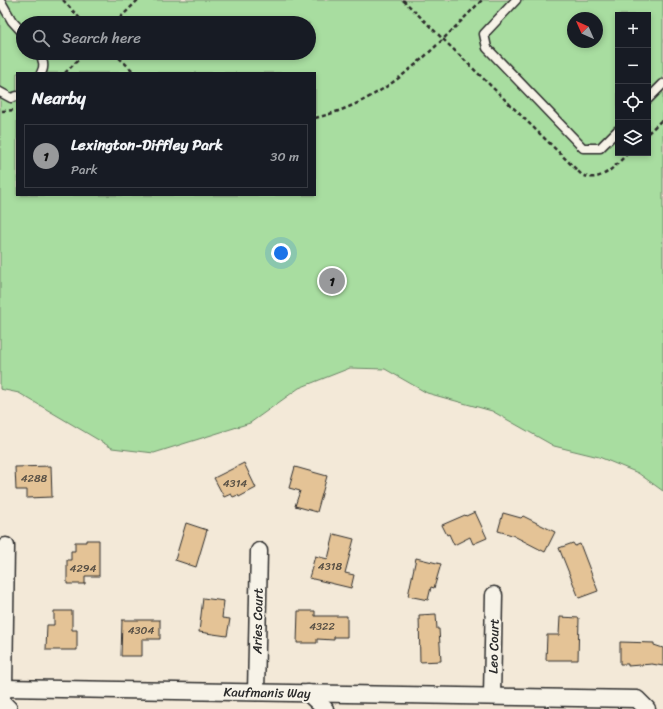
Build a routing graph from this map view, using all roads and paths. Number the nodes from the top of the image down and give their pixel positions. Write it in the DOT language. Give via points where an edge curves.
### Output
graph roads {
  1 [pos="0,0"];
  2 [pos="63,0"];
  3 [pos="138,0"];
  4 [pos="403,0"];
  5 [pos="482,0"];
  6 [pos="516,0"];
  7 [pos="78,16"];
  8 [pos="122,16"];
  9 [pos="16,25"];
  10 [pos="442,40"];
  11 [pos="43,60"];
  12 [pos="78,60"];
  13 [pos="121,60"];
  14 [pos="41,72"];
  15 [pos="67,72"];
  16 [pos="134,72"];
  17 [pos="663,84"];
  18 [pos="0,92"];
  19 [pos="16,96"];
  20 [pos="651,96"];
  21 [pos="316,118"];
  22 [pos="663,119"];
  23 [pos="651,130"];
  24 [pos="615,133"];
  25 [pos="625,156"];
  26 [pos="6,546"];
  27 [pos="259,551"];
  28 [pos="494,596"];
  29 [pos="4,688"];
  30 [pos="256,692"];
  31 [pos="308,693"];
  32 [pos="492,696"];
  33 [pos="9,709"];
  34 [pos="325,709"];
  35 [pos="647,709"];
  1 -- 9 [label="lane"];
  2 -- 7 [label="path"];
  3 -- 8 [label="path"];
  4 -- 10 [label="path"];
  5 -- 10 [label="path"];
  6 -- 24 [label="lane" via="484,34 486,48 583,148 600,148"];
  10 -- 21 [label="path" via="395,82 374,96 349,108"];
  10 -- 25 [label="path" via="582,175 589,178 599,177"];
  11 -- 14 [label="lane"];
  12 -- 15 [label="path"];
  13 -- 16 [label="path"];
  17 -- 20 [label="lane"];
  18 -- 19 [label="lane" via="11,98"];
  22 -- 23 [label="path"];
  26 -- 29 [label="street"];
  27 -- 30 [label="street, Aries Court"];
  28 -- 32 [label="street, Leo Court"];
  29 -- 30 [label="street, Kaufmanis Way"];
  29 -- 33 [label="street" via="2,701"];
  30 -- 31 [label="street, Kaufmanis Way"];
  31 -- 32 [label="street, Kaufmanis Way"];
  31 -- 34 [label="street"];
  32 -- 35 [label="street, Kaufmanis Way" via="637,699"];
}
